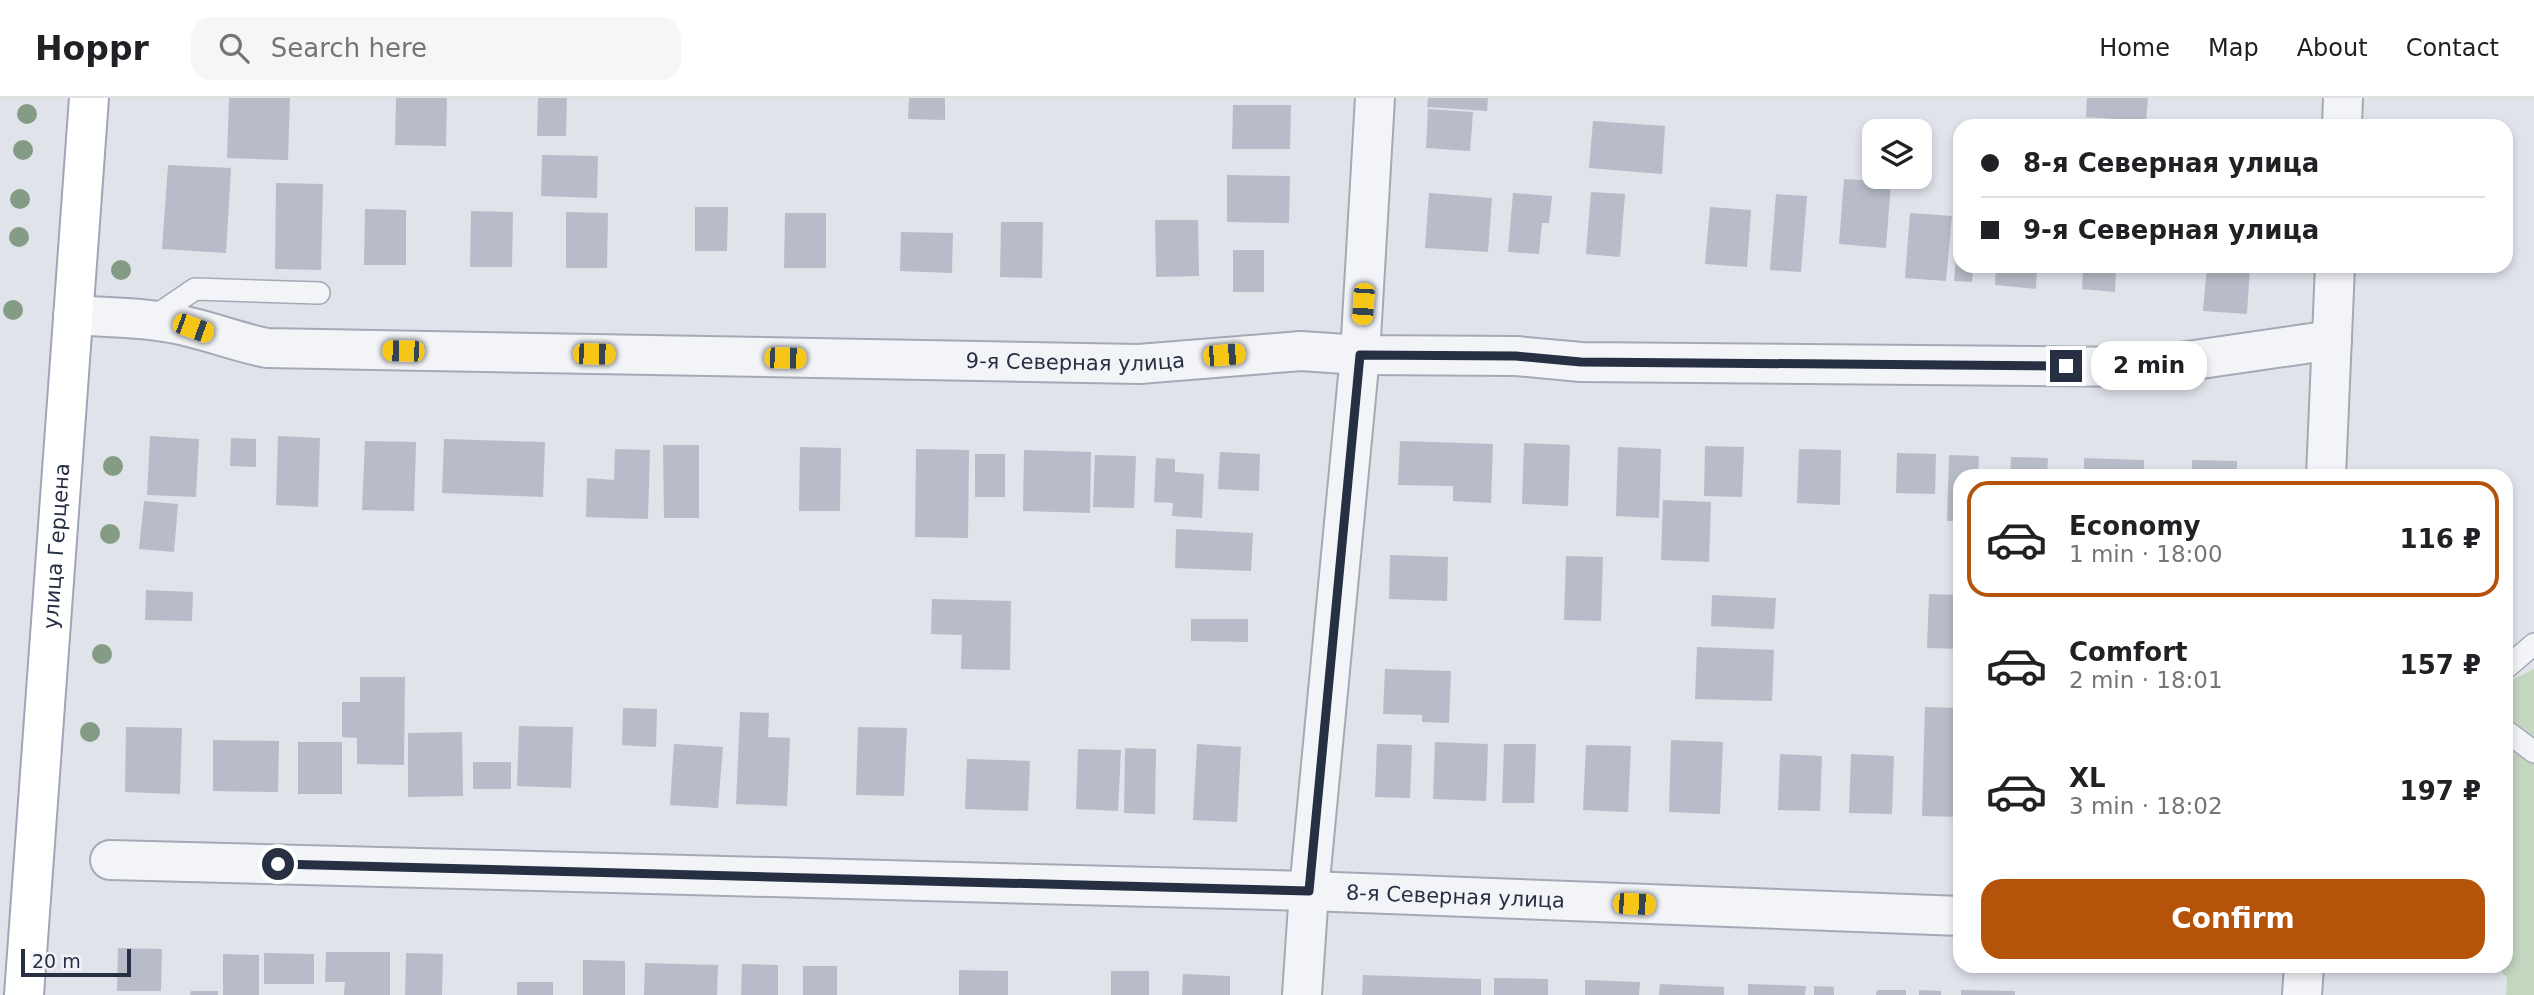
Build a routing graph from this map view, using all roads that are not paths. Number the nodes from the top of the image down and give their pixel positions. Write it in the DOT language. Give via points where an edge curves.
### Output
graph roads {
  1 [pos="89,98"];
  2 [pos="1375,98"];
  3 [pos="2343,98"];
  4 [pos="2342,119"];
  5 [pos="2335,273"];
  6 [pos="319,293"];
  7 [pos="73,315"];
  8 [pos="149,320"];
  9 [pos="2332,340"];
  10 [pos="1360,355"];
  11 [pos="2326,469"];
  12 [pos="2534,644"];
  13 [pos="2513,662"];
  14 [pos="2513,737"];
  15 [pos="2534,752"];
  16 [pos="110,860"];
  17 [pos="1309,891"];
  18 [pos="1953,916"];
  19 [pos="2304,973"];
  20 [pos="24,995"];
  21 [pos="1303,995"];
  22 [pos="2302,995"];
  1 -- 7 [label="main road, улица Герцена"];
  2 -- 10 [label="street"];
  3 -- 4 [label="street"];
  5 -- 9 [label="street"];
  6 -- 8 [label="lane" via="195,289"];
  7 -- 8 [label="street, 9-я Северная улица"];
  7 -- 20 [label="main road, улица Герцена"];
  8 -- 10 [label="street, 9-я Северная улица" via="267,348 1139,364 1251,353"];
  9 -- 10 [label="street, 9-я Северная улица" via="2147,367 1581,362 1516,356"];
  9 -- 11 [label="street"];
  10 -- 17 [label="street"];
  12 -- 13 [label="lane"];
  14 -- 15 [label="lane"];
  16 -- 17 [label="street, 8-я Северная улица"];
  17 -- 18 [label="street, 8-я Северная улица"];
  17 -- 21 [label="street"];
  19 -- 22 [label="street"];
}
